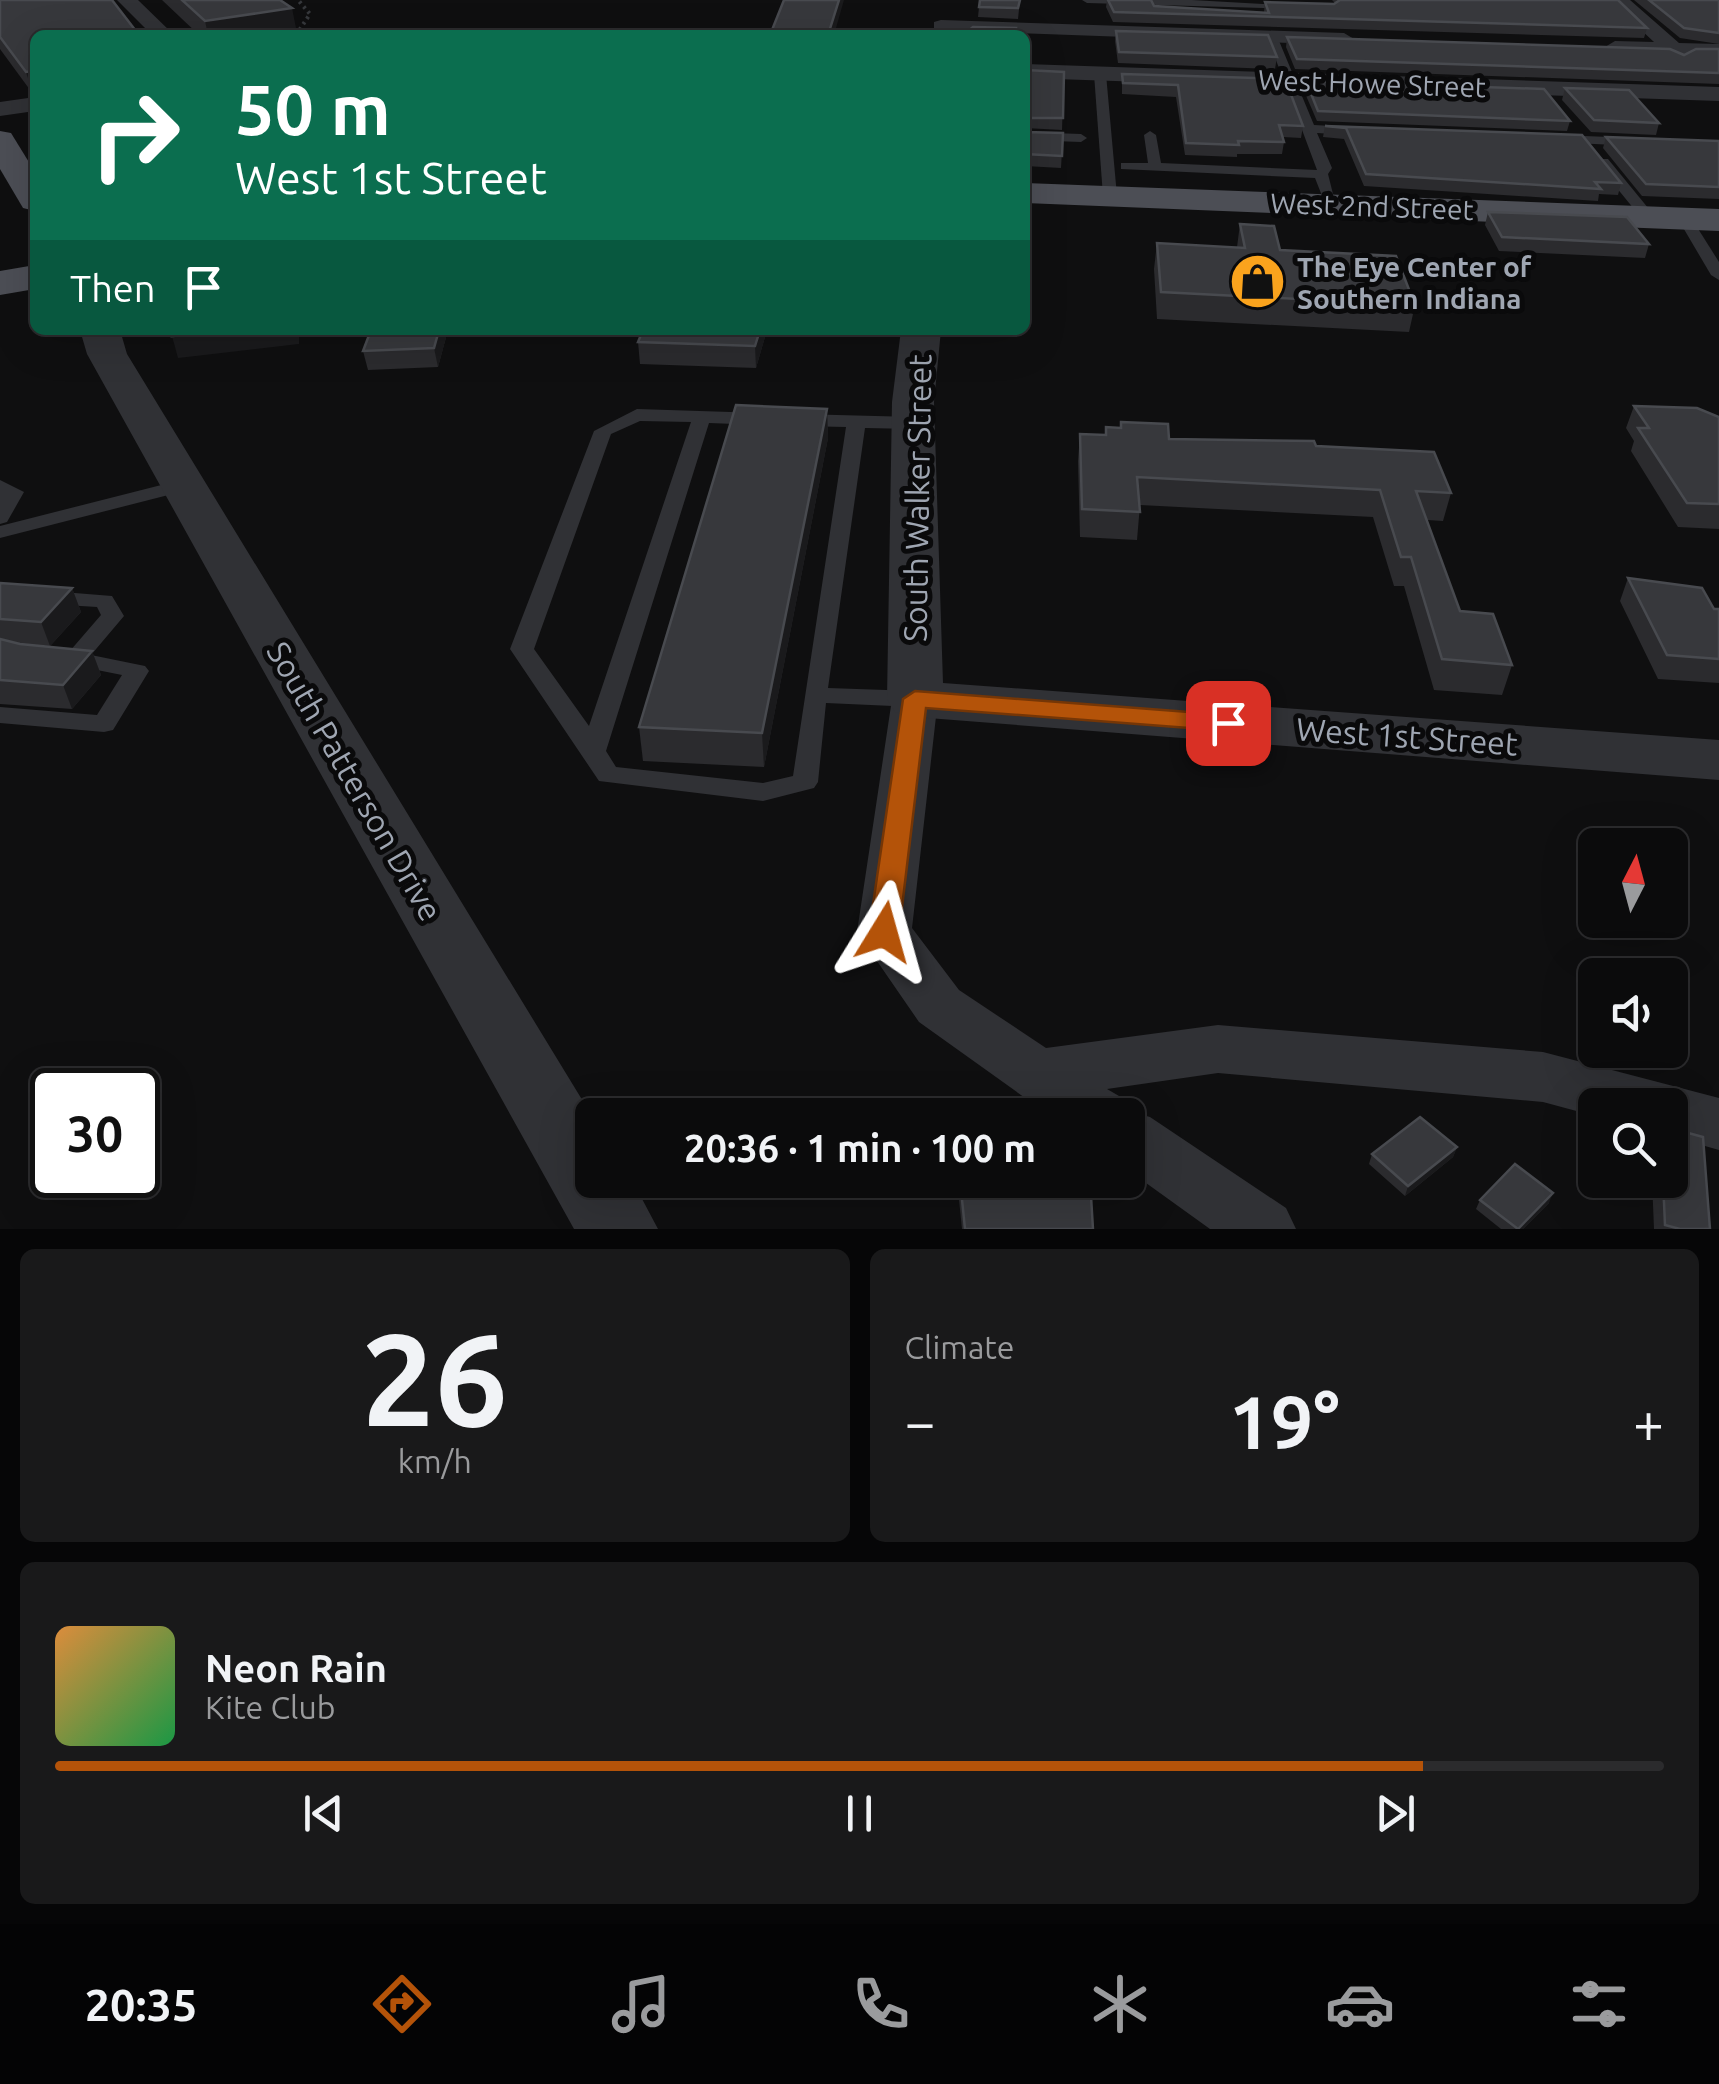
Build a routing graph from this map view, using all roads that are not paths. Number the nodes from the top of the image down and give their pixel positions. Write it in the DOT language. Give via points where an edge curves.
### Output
graph roads {
  1 [pos="126,0"];
  2 [pos="1087,0"];
  3 [pos="1618,0"];
  4 [pos="944,2"];
  5 [pos="1316,6"];
  6 [pos="159,30"];
  7 [pos="941,30"];
  8 [pos="1030,31"];
  9 [pos="1092,31"];
  10 [pos="1354,34"];
  11 [pos="1272,36"];
  12 [pos="1599,46"];
  13 [pos="1674,49"];
  14 [pos="1719,50"];
  15 [pos="1030,71"];
  16 [pos="1100,74"];
  17 [pos="1290,80"];
  18 [pos="1543,88"];
  19 [pos="1719,92"];
  20 [pos="30,105"];
  21 [pos="0,109"];
  22 [pos="1560,110"];
  23 [pos="1573,125"];
  24 [pos="1310,129"];
  25 [pos="1369,132"];
  26 [pos="1150,135"];
  27 [pos="1030,136"];
  28 [pos="1080,138"];
  29 [pos="1546,139"];
  30 [pos="0,140"];
  31 [pos="1586,140"];
  32 [pos="1662,143"];
  33 [pos="1154,167"];
  34 [pos="1118,181"];
  35 [pos="1326,189"];
  36 [pos="30,192"];
  37 [pos="1030,192"];
  38 [pos="1648,217"];
  39 [pos="1701,227"];
  40 [pos="1719,244"];
  41 [pos="1719,276"];
  42 [pos="30,278"];
  43 [pos="0,283"];
  44 [pos="101,335"];
  45 [pos="920,335"];
  46 [pos="702,417"];
  47 [pos="856,422"];
  48 [pos="914,423"];
  49 [pos="0,486"];
  50 [pos="181,486"];
  51 [pos="0,518"];
  52 [pos="0,532"];
  53 [pos="0,594"];
  54 [pos="815,695"];
  55 [pos="915,699"];
  56 [pos="0,716"];
  57 [pos="593,751"];
  58 [pos="1719,760"];
  59 [pos="1038,1074"];
  60 [pos="1585,1088"];
  61 [pos="1073,1098"];
  62 [pos="1688,1115"];
  63 [pos="1719,1124"];
  64 [pos="1145,1148"];
  65 [pos="617,1229"];
  66 [pos="1264,1229"];
  1 -- 6 [label="street"];
  2 -- 5 [label="lane"];
  2 -- 9 [label="street"];
  3 -- 13 [label="street"];
  4 -- 7 [label="street"];
  8 -- 9 [label="street"];
  9 -- 11 [label="street"];
  9 -- 16 [label="street"];
  10 -- 11 [label="street"];
  11 -- 17 [label="lane"];
  12 -- 13 [label="street"];
  13 -- 14 [label="street"];
  13 -- 19 [label="street"];
  15 -- 16 [label="street, West Howe Street"];
  16 -- 17 [label="street, West Howe Street"];
  16 -- 34 [label="lane"];
  17 -- 18 [label="street, West Howe Street"];
  17 -- 24 [label="lane"];
  18 -- 19 [label="street, West Howe Street"];
  18 -- 22 [label="lane"];
  20 -- 21 [label="street"];
  23 -- 31 [label="lane"];
  24 -- 25 [label="lane"];
  24 -- 35 [label="lane"];
  26 -- 33 [label="lane"];
  27 -- 28 [label="lane"];
  29 -- 31 [label="lane"];
  30 -- 36 [label="main road"];
  31 -- 32 [label="lane"];
  31 -- 38 [label="lane"];
  33 -- 34 [label="lane"];
  33 -- 35 [label="lane"];
  34 -- 35 [label="main road, West 2nd Street"];
  34 -- 37 [label="main road, West 2nd Street"];
  35 -- 38 [label="main road, West 2nd Street"];
  38 -- 39 [label="main road, West 2nd Street"];
  39 -- 40 [label="lane"];
  39 -- 41 [label="lane"];
  42 -- 43 [label="main road"];
  44 -- 50 [label="street, South Patterson Drive"];
  45 -- 48 [label="street, South Walker Street"];
  46 -- 47 [label="lane"];
  46 -- 57 [label="lane"];
  46 -- 57 [label="lane" via="637,415 603,431 522,649"];
  47 -- 48 [label="lane"];
  47 -- 54 [label="lane"];
  48 -- 55 [label="street, South Walker Street"];
  49 -- 51 [label="lane" via="14,492"];
  50 -- 52 [label="lane"];
  50 -- 65 [label="street, South Patterson Drive"];
  53 -- 56 [label="lane" via="104,601 113,616 66,658 138,671 104,724"];
  54 -- 55 [label="lane"];
  54 -- 57 [label="lane" via="805,782 763,792 608,775"];
  55 -- 58 [label="street, West 1st Street"];
  55 -- 59 [label="street, South Walker Street" via="884,932 939,1006"];
  59 -- 60 [label="street" via="1218,1050 1544,1077"];
  59 -- 61 [label="street, South Walker Street"];
  62 -- 63 [label="street"];
  64 -- 66 [label="street"];
}
